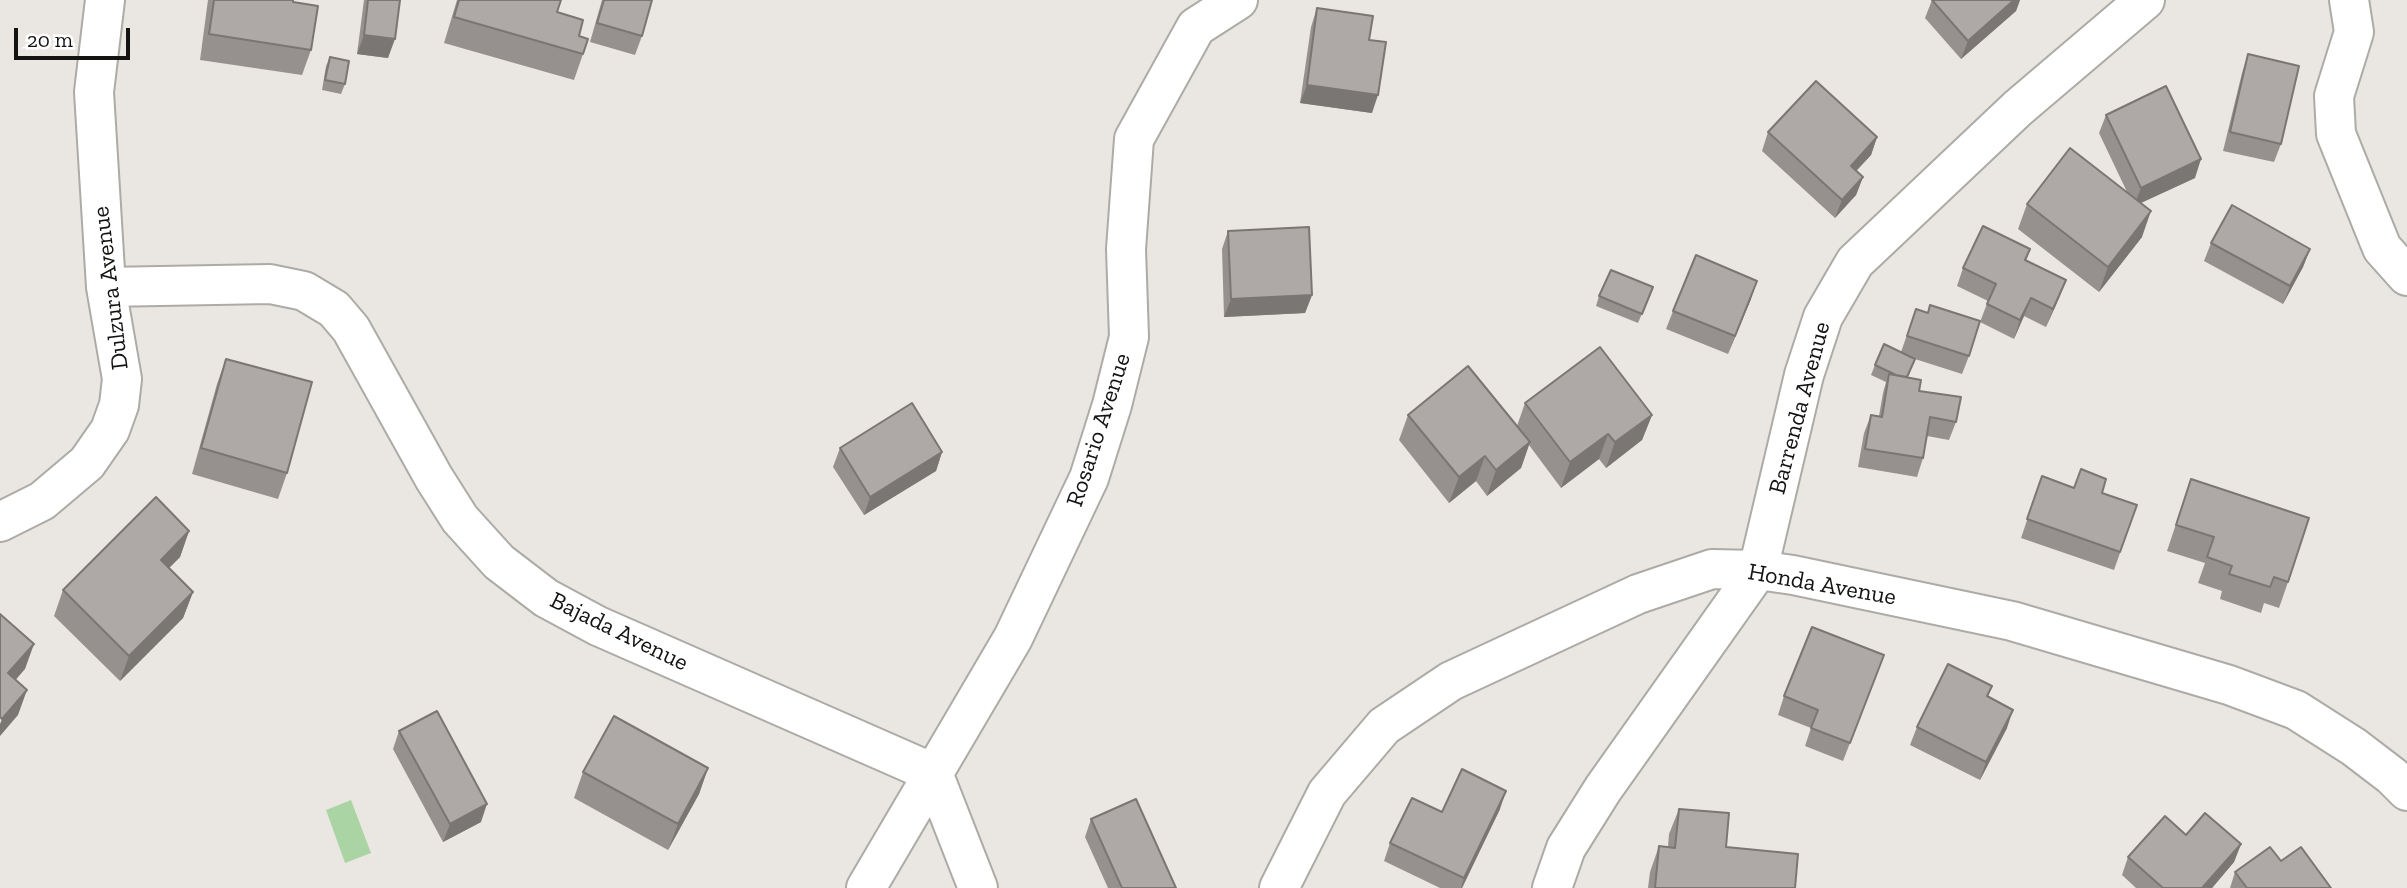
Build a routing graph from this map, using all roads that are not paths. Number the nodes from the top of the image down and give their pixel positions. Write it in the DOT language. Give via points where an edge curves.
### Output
graph roads {
  1 [pos="105,0"];
  2 [pos="1238,0"];
  3 [pos="2145,0"];
  4 [pos="2349,0"];
  5 [pos="2407,276"];
  6 [pos="106,287"];
  7 [pos="0,522"];
  8 [pos="1758,570"];
  9 [pos="933,773"];
  10 [pos="2407,791"];
  11 [pos="866,888"];
  12 [pos="978,888"];
  13 [pos="1279,888"];
  14 [pos="1552,888"];
  1 -- 6 [label="street, Dulzura Avenue" via="94,92"];
  2 -- 9 [label="street, Rosario Avenue" via="1196,27 1134,139 1126,249 1129,337 1093,466 1013,638"];
  3 -- 8 [label="street, Barrenda Avenue" via="2018,108 1855,262 1824,317 1804,376"];
  4 -- 5 [label="street" via="2354,32 2334,96 2336,134 2382,248"];
  6 -- 7 [label="street, Dulzura Avenue" via="122,379 120,405 110,430 86,463 42,501"];
  6 -- 9 [label="street, Bajada Avenue" via="270,284 304,291 334,309 351,329 460,519 499,562 537,591 598,626"];
  8 -- 10 [label="street, Honda Avenue" via="2012,621 2229,685 2296,710 2354,747"];
  8 -- 13 [label="street, Honda Avenue" via="1712,569 1638,594 1451,681 1384,726 1327,793"];
  8 -- 14 [label="street, Barrenda Avenue" via="1603,789 1566,848"];
  9 -- 11 [label="street, Rosario Avenue"];
  9 -- 12 [label="street"];
}
